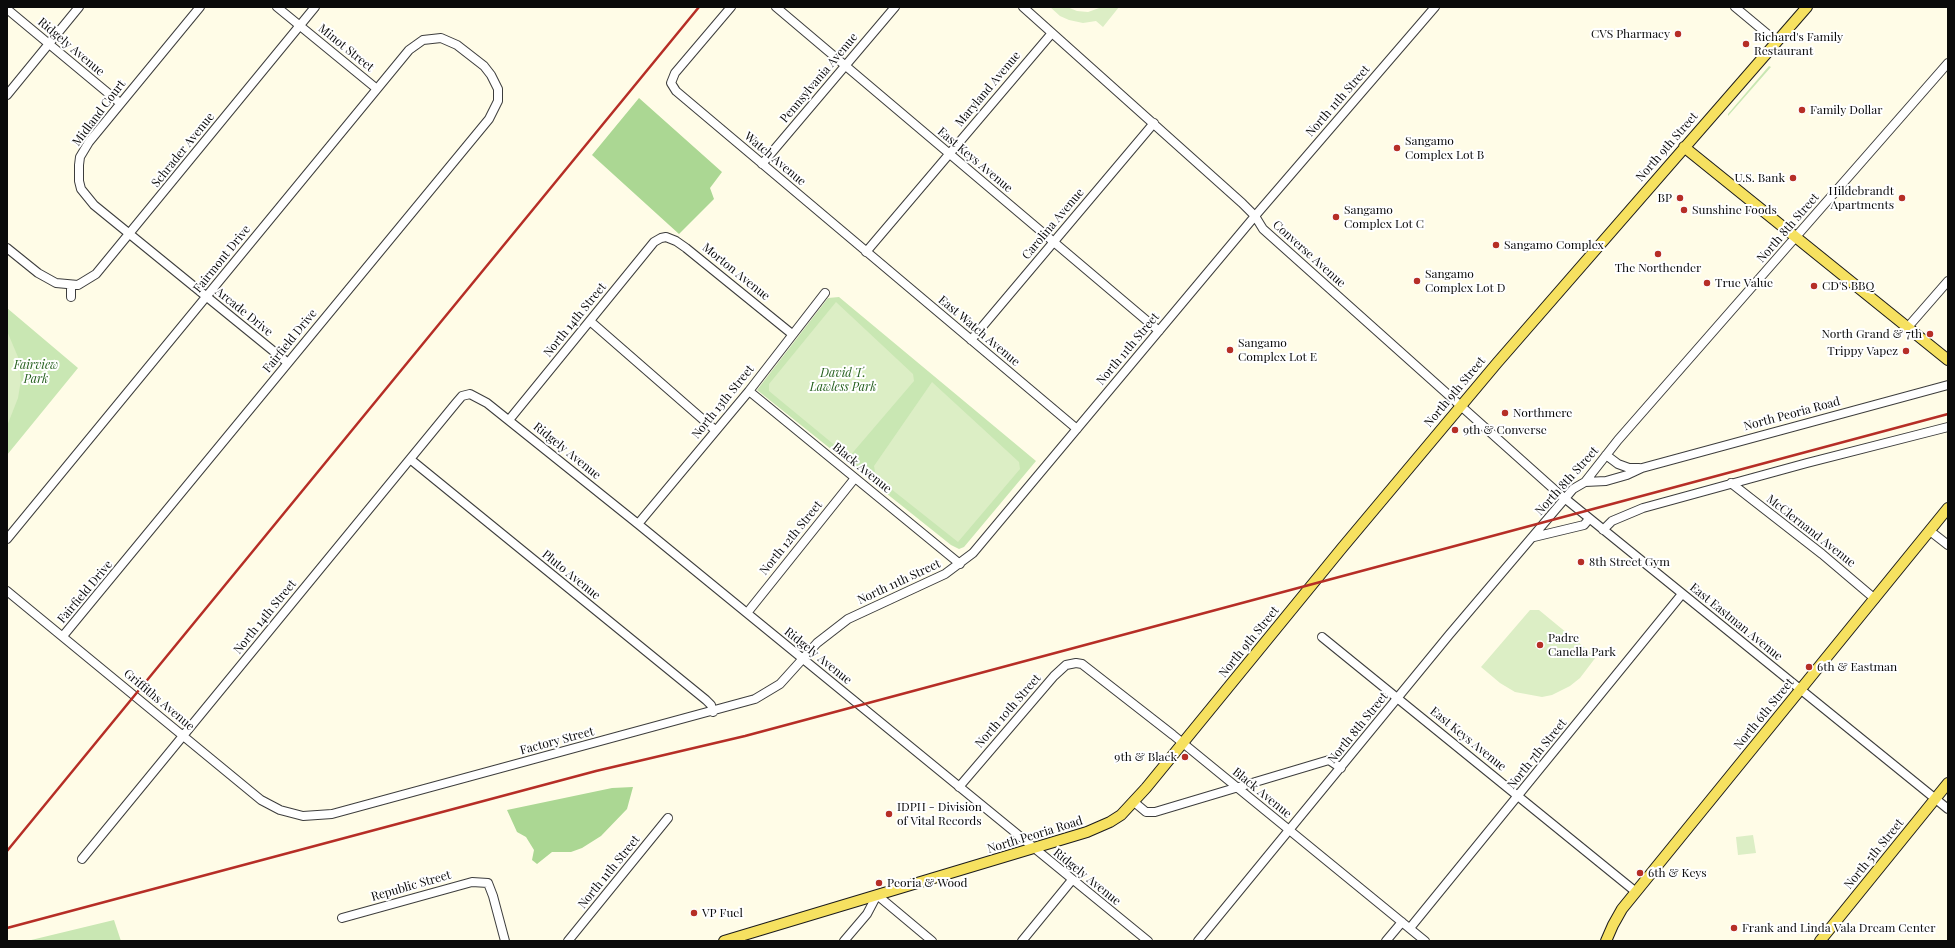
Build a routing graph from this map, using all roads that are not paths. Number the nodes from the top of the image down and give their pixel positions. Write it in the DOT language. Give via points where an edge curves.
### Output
graph roads {
  1 [pos="79,7"];
  2 [pos="200,7"];
  3 [pos="277,7"];
  4 [pos="315,7"];
  5 [pos="731,7"];
  6 [pos="776,7"];
  7 [pos="895,7"];
  8 [pos="1023,7"];
  9 [pos="1435,7"];
  10 [pos="1735,7"];
  11 [pos="1807,7"];
  12 [pos="7,9"];
  13 [pos="300,26"];
  14 [pos="1052,33"];
  15 [pos="1777,42"];
  16 [pos="49,44"];
  17 [pos="473,57"];
  18 [pos="1948,63"];
  19 [pos="845,66"];
  20 [pos="377,89"];
  21 [pos="7,95"];
  22 [pos="120,103"];
  23 [pos="1154,123"];
  24 [pos="1684,147"];
  25 [pos="949,154"];
  26 [pos="762,164"];
  27 [pos="1255,216"];
  28 [pos="129,234"];
  29 [pos="661,238"];
  30 [pos="1796,238"];
  31 [pos="1052,242"];
  32 [pos="7,248"];
  33 [pos="866,252"];
  34 [pos="1948,281"];
  35 [pos="71,285"];
  36 [pos="825,293"];
  37 [pos="72,297"];
  38 [pos="206,297"];
  39 [pos="590,321"];
  40 [pos="1908,328"];
  41 [pos="1159,331"];
  42 [pos="792,334"];
  43 [pos="971,340"];
  44 [pos="1948,362"];
  45 [pos="288,363"];
  46 [pos="1948,385"];
  47 [pos="748,391"];
  48 [pos="470,394"];
  49 [pos="1460,406"];
  50 [pos="509,420"];
  51 [pos="1948,427"];
  52 [pos="1077,429"];
  53 [pos="715,430"];
  54 [pos="1606,455"];
  55 [pos="410,459"];
  56 [pos="1642,468"];
  57 [pos="854,478"];
  58 [pos="1585,482"];
  59 [pos="1731,483"];
  60 [pos="1565,499"];
  61 [pos="1948,508"];
  62 [pos="1589,519"];
  63 [pos="638,524"];
  64 [pos="1603,530"];
  65 [pos="1930,530"];
  66 [pos="1534,537"];
  67 [pos="7,539"];
  68 [pos="1948,545"];
  69 [pos="960,564"];
  70 [pos="7,591"];
  71 [pos="1682,594"];
  72 [pos="1875,599"];
  73 [pos="747,613"];
  74 [pos="64,636"];
  75 [pos="1322,637"];
  76 [pos="803,659"];
  77 [pos="1082,664"];
  78 [pos="1801,689"];
  79 [pos="1398,698"];
  80 [pos="713,712"];
  81 [pos="183,736"];
  82 [pos="1182,743"];
  83 [pos="1341,768"];
  84 [pos="1948,783"];
  85 [pos="959,787"];
  86 [pos="1237,788"];
  87 [pos="1518,795"];
  88 [pos="1936,798"];
  89 [pos="1134,802"];
  90 [pos="1948,809"];
  91 [pos="303,816"];
  92 [pos="668,818"];
  93 [pos="1289,830"];
  94 [pos="1034,848"];
  95 [pos="82,859"];
  96 [pos="1072,880"];
  97 [pos="1636,892"];
  98 [pos="877,895"];
  99 [pos="342,918"];
  100 [pos="1402,922"];
  101 [pos="1410,928"];
  102 [pos="505,941"];
  103 [pos="568,941"];
  104 [pos="724,941"];
  105 [pos="844,941"];
  106 [pos="932,941"];
  107 [pos="1022,941"];
  108 [pos="1148,941"];
  109 [pos="1198,941"];
  110 [pos="1386,941"];
  111 [pos="1425,941"];
  112 [pos="1606,941"];
  113 [pos="1820,941"];
  1 -- 16 [label="street"];
  2 -- 22 [label="street, Midland Court"];
  3 -- 13 [label="street"];
  4 -- 13 [label="street, Schrader Avenue"];
  5 -- 26 [label="street, Watch Avenue" via="680,67 671,83 676,91"];
  6 -- 19 [label="street, East Keys Avenue"];
  7 -- 19 [label="street, Pennsylvania Avenue"];
  8 -- 14 [label="street, Converse Avenue"];
  9 -- 27 [label="street, North 11th Street"];
  10 -- 15 [label="street"];
  11 -- 15 [label="main road, North 9th Street"];
  12 -- 16 [label="street, Ridgely Avenue"];
  13 -- 20 [label="street, Minot Street"];
  13 -- 28 [label="street, Schrader Avenue"];
  14 -- 23 [label="street, Converse Avenue"];
  14 -- 25 [label="street, Maryland Avenue"];
  15 -- 24 [label="main road, North 9th Street"];
  16 -- 21 [label="street"];
  16 -- 22 [label="street, Ridgely Avenue"];
  17 -- 20 [label="street, Fairmont Drive" via="449,40 423,40 409,50"];
  17 -- 45 [label="street, Fairfield Drive" via="484,66 498,89 498,101 493,114"];
  18 -- 30 [label="street, North 8th Street"];
  19 -- 25 [label="street, East Keys Avenue"];
  19 -- 26 [label="street, Pennsylvania Avenue"];
  20 -- 38 [label="street, Fairmont Drive"];
  22 -- 28 [label="street, Midland Court" via="85,148 78,165 79,181 87,199"];
  23 -- 27 [label="street, Converse Avenue"];
  23 -- 31 [label="street, Carolina Avenue"];
  24 -- 30 [label="main road"];
  24 -- 49 [label="main road, North 9th Street"];
  25 -- 31 [label="street, East Keys Avenue"];
  25 -- 33 [label="street, Maryland Avenue"];
  26 -- 33 [label="street, Watch Avenue"];
  27 -- 41 [label="street, North 11th Street"];
  27 -- 49 [label="street, Converse Avenue" via="1263,229"];
  28 -- 35 [label="street, Schrader Avenue" via="96,274 78,285"];
  28 -- 38 [label="street, Arcade Drive"];
  29 -- 39 [label="street, North 14th Street" via="654,242"];
  29 -- 42 [label="street, Morton Avenue" via="676,241 686,248"];
  30 -- 40 [label="main road"];
  30 -- 54 [label="street, North 8th Street"];
  31 -- 41 [label="street, East Keys Avenue"];
  31 -- 43 [label="street, Carolina Avenue"];
  32 -- 35 [label="street, Schrader Avenue" via="38,273 56,283"];
  33 -- 43 [label="street, East Watch Avenue"];
  34 -- 40 [label="street"];
  35 -- 37 [label="street"];
  36 -- 42 [label="street, North 13th Street"];
  38 -- 45 [label="street, Arcade Drive"];
  38 -- 67 [label="street, Fairmont Drive"];
  39 -- 50 [label="street, North 14th Street"];
  39 -- 53 [label="street"];
  40 -- 44 [label="main road"];
  41 -- 52 [label="street, North 11th Street"];
  42 -- 47 [label="street, North 13th Street"];
  43 -- 52 [label="street, East Watch Avenue"];
  45 -- 74 [label="street, Fairfield Drive"];
  46 -- 56 [label="street, North Peoria Road"];
  47 -- 53 [label="street, North 13th Street"];
  47 -- 57 [label="street, Black Avenue"];
  48 -- 50 [label="street, Ridgely Avenue"];
  48 -- 55 [label="street, North 14th Street" via="462,396"];
  49 -- 60 [label="street, Converse Avenue"];
  49 -- 82 [label="main road, North 9th Street"];
  50 -- 63 [label="street, Ridgely Avenue"];
  51 -- 59 [label="street"];
  52 -- 69 [label="street, North 11th Street" via="981,543"];
  53 -- 63 [label="street, North 13th Street"];
  54 -- 56 [label="street, North Peoria Road" via="1621,466"];
  54 -- 58 [label="street, North 8th Street"];
  55 -- 80 [label="street, Pluto Avenue" via="706,700"];
  55 -- 81 [label="street, North 14th Street"];
  56 -- 58 [label="street, North Peoria Road" via="1606,481"];
  57 -- 69 [label="street, Black Avenue"];
  57 -- 73 [label="street, North 12th Street"];
  58 -- 60 [label="street, North 8th Street" via="1577,485"];
  59 -- 64 [label="street" via="1643,508 1612,520"];
  59 -- 72 [label="street, McClernand Avenue"];
  60 -- 62 [label="street, East Eastman Avenue"];
  60 -- 66 [label="street, North 8th Street"];
  61 -- 65 [label="main road, North 6th Street"];
  62 -- 64 [label="street, East Eastman Avenue"];
  62 -- 66 [label="street" via="1584,525"];
  63 -- 73 [label="street, Ridgely Avenue"];
  64 -- 71 [label="street, East Eastman Avenue"];
  65 -- 68 [label="street"];
  65 -- 72 [label="main road, North 6th Street"];
  66 -- 79 [label="street, North 8th Street"];
  69 -- 76 [label="street, North 11th Street" via="925,584 848,619 823,638"];
  70 -- 74 [label="street, Griffiths Avenue"];
  71 -- 78 [label="street, East Eastman Avenue"];
  71 -- 87 [label="street, North 7th Street"];
  72 -- 78 [label="main road, North 6th Street"];
  73 -- 76 [label="street, Ridgely Avenue"];
  74 -- 81 [label="street, Griffiths Avenue"];
  75 -- 79 [label="street, East Keys Avenue"];
  76 -- 80 [label="street, Factory Street" via="780,684 762,696"];
  76 -- 85 [label="street, Ridgely Avenue"];
  77 -- 82 [label="street, Black Avenue"];
  77 -- 85 [label="street, North 10th Street" via="1066,665 1054,676"];
  78 -- 88 [label="street, East Eastman Avenue"];
  78 -- 97 [label="main road, North 6th Street"];
  79 -- 83 [label="street, North 8th Street"];
  79 -- 87 [label="street, East Keys Avenue"];
  80 -- 91 [label="street, Factory Street" via="332,814"];
  81 -- 91 [label="street, Griffiths Avenue" via="261,800 280,810"];
  81 -- 95 [label="street, North 14th Street"];
  82 -- 86 [label="street, Black Avenue"];
  82 -- 89 [label="main road, North 9th Street"];
  83 -- 86 [label="street" via="1329,760"];
  83 -- 93 [label="street, North 8th Street"];
  84 -- 88 [label="main road, North 5th Street"];
  85 -- 94 [label="street, Ridgely Avenue"];
  86 -- 89 [label="street" via="1155,812 1146,812"];
  86 -- 93 [label="street, Black Avenue"];
  87 -- 97 [label="street, East Keys Avenue"];
  87 -- 101 [label="street, North 7th Street"];
  88 -- 90 [label="street, East Eastman Avenue"];
  88 -- 113 [label="main road, North 5th Street"];
  89 -- 94 [label="main road, North Peoria Road" via="1116,819 1100,827"];
  92 -- 103 [label="street, North 11th Street"];
  93 -- 100 [label="street, Black Avenue"];
  93 -- 109 [label="street, North 8th Street"];
  94 -- 96 [label="street, Ridgely Avenue"];
  94 -- 98 [label="main road, North Peoria Road"];
  96 -- 107 [label="street"];
  96 -- 108 [label="street, Ridgely Avenue"];
  97 -- 112 [label="main road, North 6th Street" via="1616,918"];
  98 -- 104 [label="main road, North Peoria Road"];
  98 -- 105 [label="street" via="867,914"];
  98 -- 106 [label="street"];
  99 -- 102 [label="street, Republic Street" via="472,882 488,883"];
  100 -- 101 [label="street, Black Avenue"];
  100 -- 110 [label="street"];
  101 -- 111 [label="street, Black Avenue"];
}
